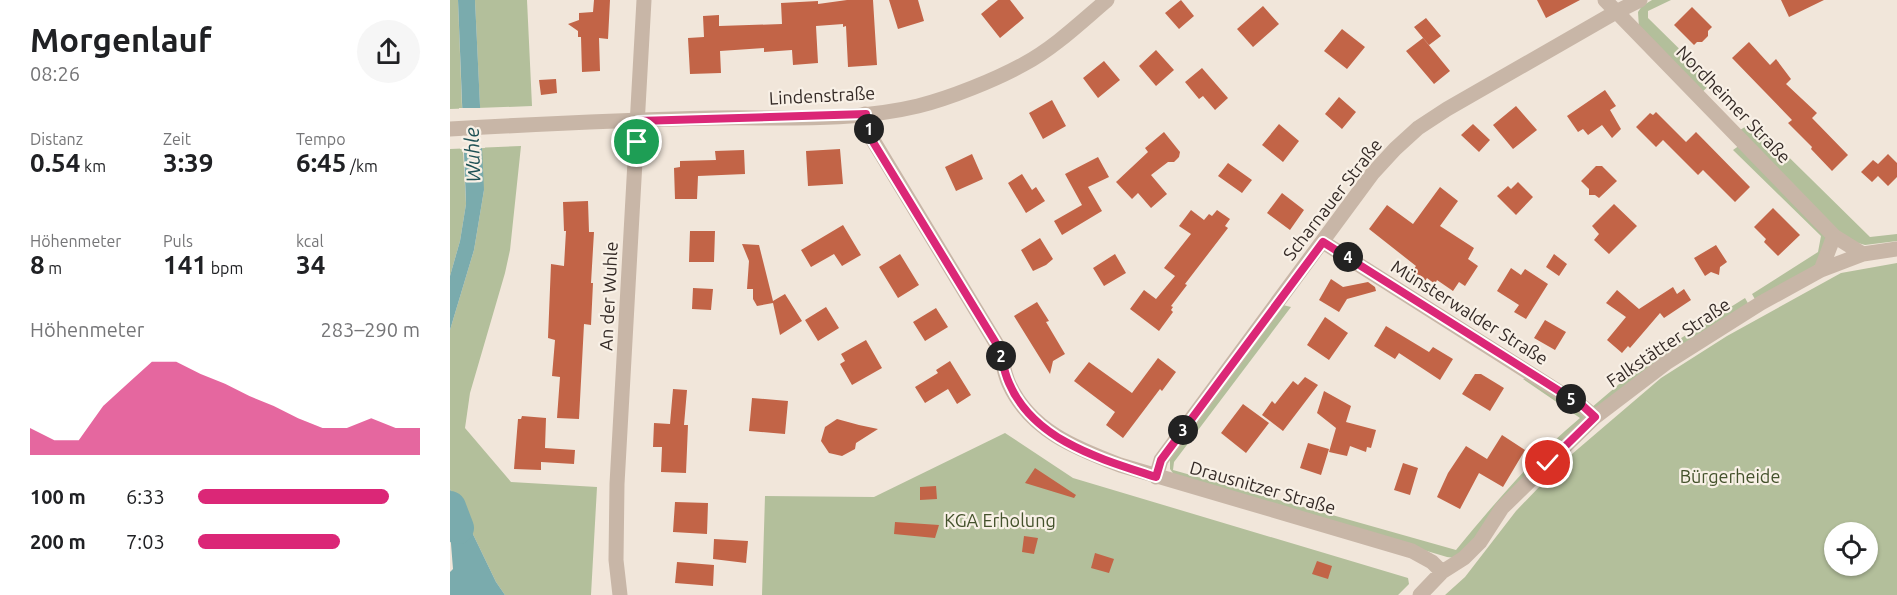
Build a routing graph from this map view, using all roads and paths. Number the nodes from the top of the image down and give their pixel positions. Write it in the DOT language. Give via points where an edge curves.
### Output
graph roads {
  1 [pos="644,0"];
  2 [pos="1107,0"];
  3 [pos="1605,0"];
  4 [pos="1640,0"];
  5 [pos="1616,12"];
  6 [pos="866,114"];
  7 [pos="638,121"];
  8 [pos="450,129"];
  9 [pos="1834,236"];
  10 [pos="1323,242"];
  11 [pos="1897,249"];
  12 [pos="1863,254"];
  13 [pos="1821,270"];
  14 [pos="1595,417"];
  15 [pos="1156,477"];
  16 [pos="1442,572"];
  17 [pos="620,595"];
  18 [pos="1420,595"];
  1 -- 7 [label="street, An der Wuhle"];
  2 -- 6 [label="street, Lindenstraße" via="1025,64 918,106"];
  3 -- 5 [label="street, Nordheimer Straße"];
  4 -- 5 [label="street, Scharnauer Straße"];
  5 -- 9 [label="street, Nordheimer Straße"];
  5 -- 10 [label="street, Scharnauer Straße" via="1418,128 1372,174"];
  6 -- 7 [label="street, Lindenstraße"];
  6 -- 15 [label="street, Drausnitzer Straße" via="870,137 999,348 1008,382 1019,402 1041,425 1079,450"];
  7 -- 8 [label="street, Lindenstraße"];
  7 -- 17 [label="street, An der Wuhle" via="617,484 616,560"];
  9 -- 12 [label="street, Nordheimer Straße"];
  9 -- 13 [label="street"];
  10 -- 14 [label="street, Münsterwalder Straße"];
  10 -- 15 [label="street, Scharnauer Straße" via="1161,460"];
  11 -- 12 [label="street, Falkstätter Straße"];
  12 -- 13 [label="street, Falkstätter Straße"];
  13 -- 14 [label="street, Falkstätter Straße" via="1666,363"];
  14 -- 16 [label="street, Falkstätter Straße" via="1502,508 1480,542"];
  15 -- 16 [label="street, Drausnitzer Straße" via="1412,551"];
  16 -- 18 [label="street, Falkstätter Straße"];
}
